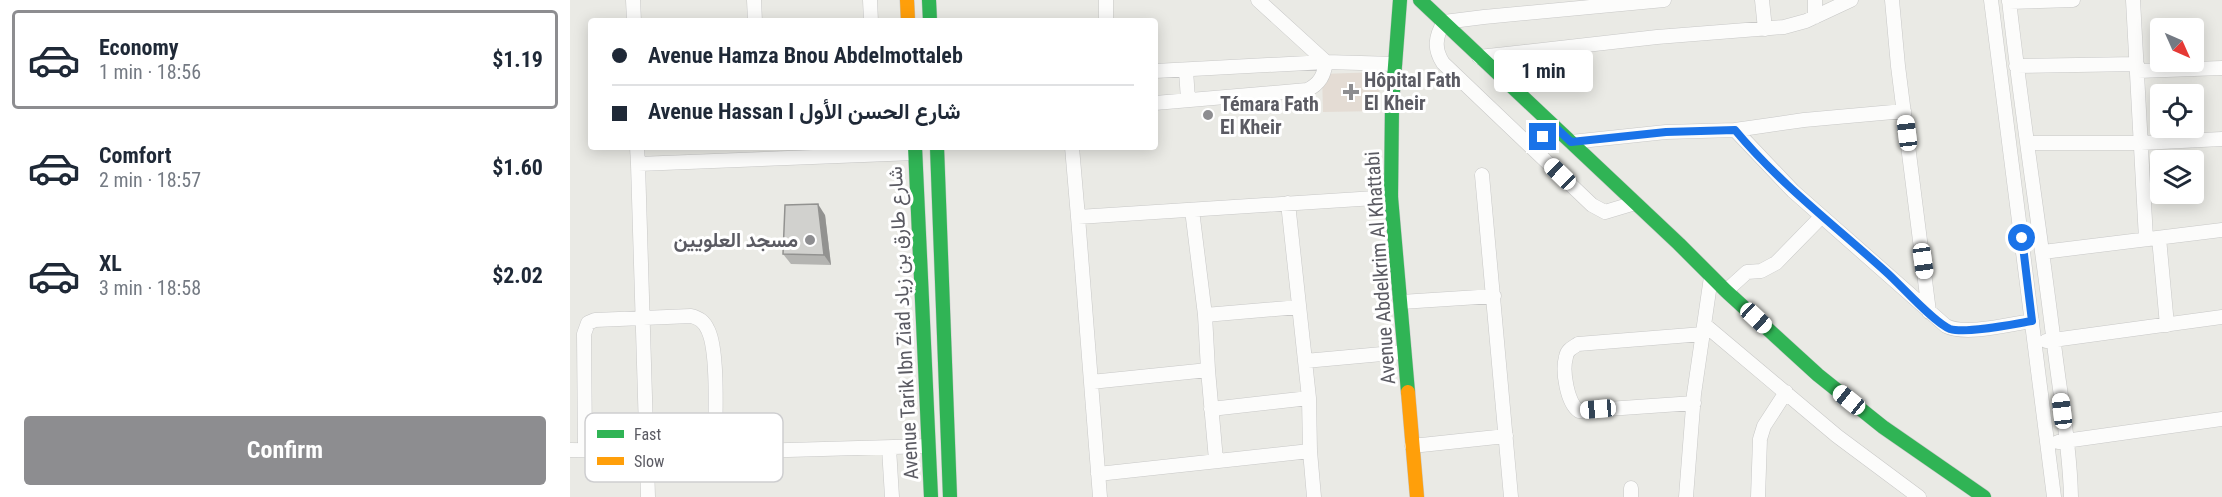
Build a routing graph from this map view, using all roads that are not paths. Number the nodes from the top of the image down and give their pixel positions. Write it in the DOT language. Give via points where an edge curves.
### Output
graph roads {
  1 [pos="633,0"];
  2 [pos="754,0"];
  3 [pos="870,0"];
  4 [pos="907,0"];
  5 [pos="928,0"];
  6 [pos="1106,0"];
  7 [pos="1258,0"];
  8 [pos="1400,0"];
  9 [pos="1420,0"];
  10 [pos="1664,0"];
  11 [pos="1762,0"];
  12 [pos="1815,0"];
  13 [pos="1851,0"];
  14 [pos="1892,0"];
  15 [pos="1991,0"];
  16 [pos="2073,0"];
  17 [pos="2133,0"];
  18 [pos="2009,1"];
  19 [pos="1565,4"];
  20 [pos="1815,17"];
  21 [pos="634,18"];
  22 [pos="755,18"];
  23 [pos="871,18"];
  24 [pos="908,18"];
  25 [pos="930,18"];
  26 [pos="1106,18"];
  27 [pos="1444,22"];
  28 [pos="1765,28"];
  29 [pos="1479,57"];
  30 [pos="1326,62"];
  31 [pos="1395,64"];
  32 [pos="2016,66"];
  33 [pos="2138,67"];
  34 [pos="2222,68"];
  35 [pos="1186,70"];
  36 [pos="1158,71"];
  37 [pos="1188,100"];
  38 [pos="1158,103"];
  39 [pos="1904,111"];
  40 [pos="1554,126"];
  41 [pos="1735,130"];
  42 [pos="2222,140"];
  43 [pos="1571,142"];
  44 [pos="2027,143"];
  45 [pos="2141,143"];
  46 [pos="1533,148"];
  47 [pos="637,150"];
  48 [pos="915,150"];
  49 [pos="937,150"];
  50 [pos="1072,150"];
  51 [pos="872,151"];
  52 [pos="760,153"];
  53 [pos="638,164"];
  54 [pos="1482,175"];
  55 [pos="1391,196"];
  56 [pos="1288,203"];
  57 [pos="1635,203"];
  58 [pos="1192,210"];
  59 [pos="1078,217"];
  60 [pos="1821,217"];
  61 [pos="2222,230"];
  62 [pos="2152,238"];
  63 [pos="2043,252"];
  64 [pos="1711,277"];
  65 [pos="1726,291"];
  66 [pos="1494,296"];
  67 [pos="1401,302"];
  68 [pos="1299,307"];
  69 [pos="1929,312"];
  70 [pos="1205,315"];
  71 [pos="642,317"];
  72 [pos="2222,317"];
  73 [pos="2032,321"];
  74 [pos="2167,325"];
  75 [pos="1704,330"];
  76 [pos="2053,339"];
  77 [pos="2035,343"];
  78 [pos="1404,352"];
  79 [pos="1305,361"];
  80 [pos="1208,370"];
  81 [pos="1091,382"];
  82 [pos="1786,392"];
  83 [pos="1309,398"];
  84 [pos="1694,403"];
  85 [pos="1211,409"];
  86 [pos="645,413"];
  87 [pos="714,413"];
  88 [pos="2222,419"];
  89 [pos="1506,436"];
  90 [pos="2066,441"];
  91 [pos="2048,442"];
  92 [pos="928,446"];
  93 [pos="1413,446"];
  94 [pos="889,448"];
  95 [pos="585,449"];
  96 [pos="570,450"];
  97 [pos="783,450"];
  98 [pos="1310,451"];
  99 [pos="1216,460"];
  100 [pos="1098,474"];
  101 [pos="647,482"];
  102 [pos="1984,496"];
  103 [pos="648,497"];
  104 [pos="892,497"];
  105 [pos="931,497"];
  106 [pos="951,497"];
  107 [pos="1100,497"];
  108 [pos="1314,497"];
  109 [pos="1417,497"];
  110 [pos="1511,497"];
  111 [pos="1686,497"];
  112 [pos="1758,497"];
  113 [pos="1919,497"];
  114 [pos="2054,497"];
  115 [pos="2071,497"];
  1 -- 21 [label="street"];
  2 -- 22 [label="street"];
  3 -- 23 [label="street"];
  4 -- 24 [label="main road"];
  5 -- 25 [label="main road"];
  6 -- 26 [label="street"];
  7 -- 30 [label="street"];
  8 -- 31 [label="main road, Avenue Abdelkrim Al Khattabi"];
  9 -- 27 [label="main road"];
  10 -- 19 [label="street"];
  11 -- 28 [label="street"];
  12 -- 20 [label="street"];
  13 -- 20 [label="street"];
  14 -- 39 [label="street"];
  15 -- 73 [label="street"];
  16 -- 18 [label="street"];
  17 -- 33 [label="street"];
  18 -- 32 [label="street"];
  19 -- 27 [label="street"];
  20 -- 28 [label="street" via="1796,25"];
  27 -- 29 [label="main road"];
  27 -- 46 [label="street" via="1436,39 1437,54 1443,63"];
  28 -- 29 [label="street"];
  29 -- 40 [label="main road"];
  30 -- 31 [label="street"];
  30 -- 35 [label="street"];
  30 -- 37 [label="street" via="1323,76 1307,90"];
  31 -- 55 [label="main road, Avenue Abdelkrim Al Khattabi"];
  32 -- 33 [label="street"];
  32 -- 44 [label="street"];
  33 -- 34 [label="street"];
  33 -- 45 [label="street"];
  35 -- 36 [label="street"];
  35 -- 37 [label="street"];
  37 -- 38 [label="street"];
  39 -- 41 [label="street"];
  39 -- 69 [label="street"];
  40 -- 43 [label="main road"];
  40 -- 46 [label="street"];
  41 -- 43 [label="street" via="1666,132"];
  41 -- 60 [label="street"];
  42 -- 45 [label="street"];
  43 -- 57 [label="main road"];
  44 -- 45 [label="street"];
  44 -- 63 [label="street"];
  45 -- 62 [label="street"];
  46 -- 57 [label="street" via="1592,205 1605,212"];
  47 -- 53 [label="street"];
  48 -- 51 [label="street"];
  48 -- 92 [label="main road, Avenue Tarik Ibn Ziad شارع طارق بن زياد"];
  49 -- 106 [label="main road, Avenue Tarik Ibn Ziad شارع طارق بن زياد"];
  50 -- 59 [label="street"];
  51 -- 52 [label="street"];
  52 -- 53 [label="street"];
  53 -- 71 [label="street"];
  54 -- 66 [label="street"];
  55 -- 56 [label="street"];
  55 -- 67 [label="main road, Avenue Abdelkrim Al Khattabi"];
  56 -- 58 [label="street"];
  56 -- 68 [label="street"];
  57 -- 64 [label="main road"];
  58 -- 59 [label="street"];
  58 -- 70 [label="street"];
  59 -- 81 [label="street"];
  60 -- 65 [label="street" via="1776,264 1747,272"];
  60 -- 69 [label="street"];
  61 -- 62 [label="street"];
  62 -- 63 [label="street"];
  62 -- 74 [label="street"];
  63 -- 76 [label="street"];
  64 -- 65 [label="main road"];
  64 -- 75 [label="street"];
  65 -- 102 [label="main road" via="1841,394"];
  66 -- 67 [label="street"];
  66 -- 89 [label="street"];
  67 -- 78 [label="main road, Avenue Abdelkrim Al Khattabi"];
  68 -- 70 [label="street"];
  68 -- 79 [label="street"];
  69 -- 73 [label="street" via="1953,330"];
  70 -- 80 [label="street"];
  71 -- 86 [label="street"];
  71 -- 87 [label="street" via="699,318 709,332 713,353"];
  71 -- 95 [label="street" via="595,320 585,326"];
  72 -- 74 [label="street"];
  73 -- 77 [label="street"];
  74 -- 76 [label="street"];
  75 -- 82 [label="street"];
  75 -- 84 [label="street"];
  75 -- 84 [label="street" via="1578,344 1566,356 1568,394 1579,411"];
  76 -- 77 [label="street"];
  76 -- 90 [label="street"];
  77 -- 91 [label="street"];
  78 -- 79 [label="street"];
  78 -- 93 [label="main road, Avenue Abdelkrim Al Khattabi"];
  79 -- 83 [label="street"];
  80 -- 81 [label="street"];
  80 -- 85 [label="street"];
  81 -- 100 [label="street"];
  82 -- 112 [label="street" via="1762,433"];
  82 -- 113 [label="street"];
  83 -- 85 [label="street"];
  83 -- 98 [label="street"];
  84 -- 111 [label="street"];
  85 -- 99 [label="street"];
  88 -- 90 [label="street"];
  89 -- 93 [label="street"];
  89 -- 110 [label="street"];
  90 -- 91 [label="street"];
  90 -- 115 [label="street"];
  91 -- 114 [label="street"];
  92 -- 94 [label="street"];
  92 -- 105 [label="main road, Avenue Tarik Ibn Ziad شارع طارق بن زياد"];
  93 -- 109 [label="main road, Avenue Abdelkrim Al Khattabi"];
  94 -- 97 [label="street"];
  94 -- 104 [label="street"];
  95 -- 96 [label="street"];
  98 -- 99 [label="street"];
  98 -- 108 [label="street"];
  99 -- 100 [label="street"];
  100 -- 107 [label="street"];
  101 -- 103 [label="street"];
}
